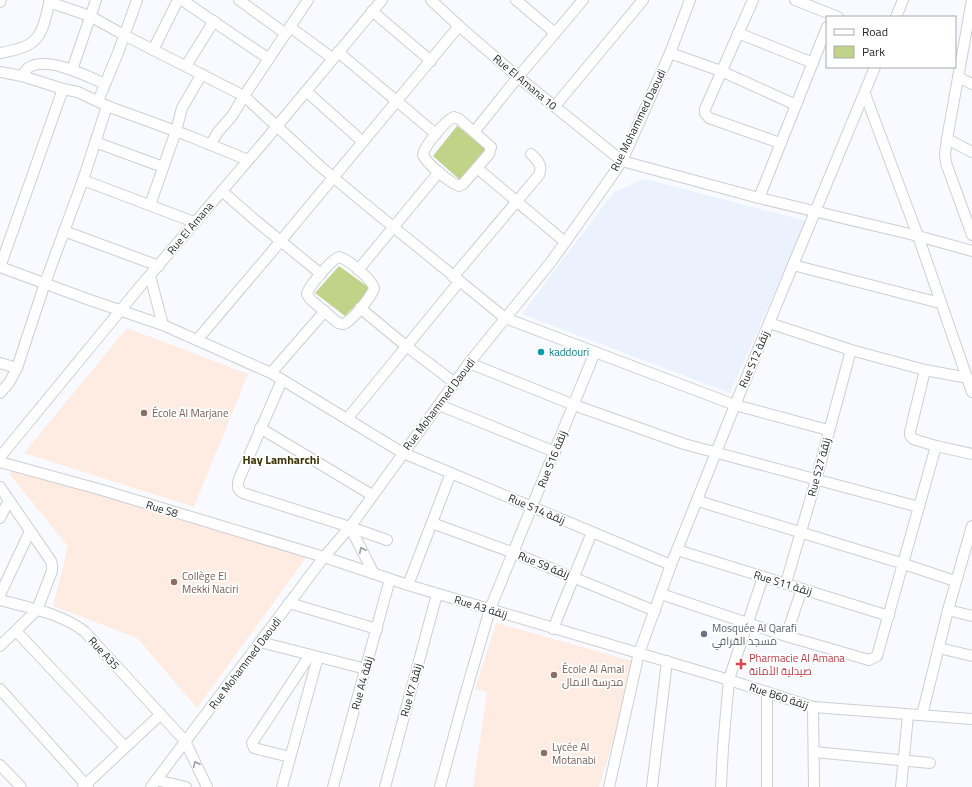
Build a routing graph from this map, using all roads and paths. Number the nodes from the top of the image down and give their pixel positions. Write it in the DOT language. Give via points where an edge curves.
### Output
graph roads {
  1 [pos="96,0"];
  2 [pos="136,0"];
  3 [pos="178,0"];
  4 [pos="182,0"];
  5 [pos="239,0"];
  6 [pos="308,0"];
  7 [pos="382,0"];
  8 [pos="430,0"];
  9 [pos="516,0"];
  10 [pos="583,0"];
  11 [pos="643,0"];
  12 [pos="690,0"];
  13 [pos="753,0"];
  14 [pos="795,0"];
  15 [pos="903,0"];
  16 [pos="972,0"];
  17 [pos="50,1"];
  18 [pos="372,11"];
  19 [pos="90,16"];
  20 [pos="834,16"];
  21 [pos="896,16"];
  22 [pos="214,21"];
  23 [pos="459,26"];
  24 [pos="288,30"];
  25 [pos="826,30"];
  26 [pos="556,33"];
  27 [pos="969,33"];
  28 [pos="738,34"];
  29 [pos="124,35"];
  30 [pos="153,50"];
  31 [pos="0,53"];
  32 [pos="670,53"];
  33 [pos="335,55"];
  34 [pos="269,59"];
  35 [pos="431,61"];
  36 [pos="813,62"];
  37 [pos="186,66"];
  38 [pos="875,68"];
  39 [pos="72,70"];
  40 [pos="721,71"];
  41 [pos="0,72"];
  42 [pos="202,74"];
  43 [pos="22,76"];
  44 [pos="518,76"];
  45 [pos="958,76"];
  46 [pos="105,84"];
  47 [pos="972,84"];
  48 [pos="63,89"];
  49 [pos="306,91"];
  50 [pos="865,94"];
  51 [pos="244,96"];
  52 [pos="397,101"];
  53 [pos="103,104"];
  54 [pos="796,105"];
  55 [pos="555,106"];
  56 [pos="277,126"];
  57 [pos="176,131"];
  58 [pos="474,132"];
  59 [pos="436,134"];
  60 [pos="947,139"];
  61 [pos="95,142"];
  62 [pos="363,142"];
  63 [pos="780,144"];
  64 [pos="210,145"];
  65 [pos="972,152"];
  66 [pos="531,154"];
  67 [pos="248,160"];
  68 [pos="622,161"];
  69 [pos="163,167"];
  70 [pos="477,168"];
  71 [pos="440,172"];
  72 [pos="333,177"];
  73 [pos="83,180"];
  74 [pos="222,191"];
  75 [pos="758,198"];
  76 [pos="517,202"];
  77 [pos="150,206"];
  78 [pos="815,213"];
  79 [pos="194,222"];
  80 [pos="393,227"];
  81 [pos="64,232"];
  82 [pos="972,235"];
  83 [pos="918,236"];
  84 [pos="281,241"];
  85 [pos="565,242"];
  86 [pos="972,251"];
  87 [pos="793,265"];
  88 [pos="159,266"];
  89 [pos="0,267"];
  90 [pos="358,270"];
  91 [pos="321,274"];
  92 [pos="150,276"];
  93 [pos="456,280"];
  94 [pos="45,284"];
  95 [pos="940,303"];
  96 [pos="360,308"];
  97 [pos="122,310"];
  98 [pos="325,311"];
  99 [pos="505,318"];
  100 [pos="769,323"];
  101 [pos="163,325"];
  102 [pos="197,340"];
  103 [pos="406,346"];
  104 [pos="851,350"];
  105 [pos="595,352"];
  106 [pos="0,362"];
  107 [pos="469,363"];
  108 [pos="17,368"];
  109 [pos="925,370"];
  110 [pos="271,373"];
  111 [pos="968,378"];
  112 [pos="282,380"];
  113 [pos="455,382"];
  114 [pos="972,392"];
  115 [pos="0,393"];
  116 [pos="439,405"];
  117 [pos="574,405"];
  118 [pos="735,405"];
  119 [pos="347,418"];
  120 [pos="260,428"];
  121 [pos="828,430"];
  122 [pos="936,446"];
  123 [pos="555,452"];
  124 [pos="403,453"];
  125 [pos="716,453"];
  126 [pos="972,454"];
  127 [pos="0,457"];
  128 [pos="0,462"];
  129 [pos="451,473"];
  130 [pos="816,480"];
  131 [pos="0,487"];
  132 [pos="372,495"];
  133 [pos="9,500"];
  134 [pos="698,501"];
  135 [pos="532,507"];
  136 [pos="919,507"];
  137 [pos="0,518"];
  138 [pos="432,523"];
  139 [pos="972,526"];
  140 [pos="350,527"];
  141 [pos="30,531"];
  142 [pos="592,532"];
  143 [pos="800,532"];
  144 [pos="387,540"];
  145 [pos="969,546"];
  146 [pos="677,550"];
  147 [pos="514,553"];
  148 [pos="324,557"];
  149 [pos="904,564"];
  150 [pos="671,565"];
  151 [pos="374,574"];
  152 [pos="763,577"];
  153 [pos="574,578"];
  154 [pos="390,579"];
  155 [pos="956,581"];
  156 [pos="786,583"];
  157 [pos="408,585"];
  158 [pos="802,589"];
  159 [pos="437,594"];
  160 [pos="661,594"];
  161 [pos="0,595"];
  162 [pos="0,600"];
  163 [pos="289,603"];
  164 [pos="490,609"];
  165 [pos="37,610"];
  166 [pos="948,610"];
  167 [pos="655,611"];
  168 [pos="889,616"];
  169 [pos="972,616"];
  170 [pos="747,623"];
  171 [pos="377,629"];
  172 [pos="553,629"];
  173 [pos="16,631"];
  174 [pos="786,636"];
  175 [pos="260,642"];
  176 [pos="0,646"];
  177 [pos="939,648"];
  178 [pos="639,653"];
  179 [pos="314,656"];
  180 [pos="972,656"];
  181 [pos="667,662"];
  182 [pos="366,669"];
  183 [pos="728,679"];
  184 [pos="0,689"];
  185 [pos="767,692"];
  186 [pos="813,707"];
  187 [pos="161,714"];
  188 [pos="908,715"];
  189 [pos="922,715"];
  190 [pos="972,719"];
  191 [pos="185,741"];
  192 [pos="125,747"];
  193 [pos="814,752"];
  194 [pos="290,757"];
  195 [pos="904,761"];
  196 [pos="930,763"];
  197 [pos="0,765"];
  198 [pos="154,784"];
  199 [pos="85,786"];
  200 [pos="21,787"];
  201 [pos="186,787"];
  202 [pos="207,787"];
  203 [pos="282,787"];
  204 [pos="333,787"];
  205 [pos="385,787"];
  206 [pos="440,787"];
  207 [pos="609,787"];
  208 [pos="652,787"];
  209 [pos="721,787"];
  210 [pos="767,787"];
  211 [pos="814,787"];
  212 [pos="901,787"];
  1 -- 19 [label="street"];
  2 -- 29 [label="street"];
  3 -- 30 [label="street"];
  4 -- 22 [label="street"];
  5 -- 24 [label="street"];
  6 -- 24 [label="street"];
  7 -- 18 [label="street, Rue El Amana"];
  8 -- 23 [label="street, Rue El Amana 10"];
  9 -- 26 [label="street"];
  10 -- 26 [label="street"];
  11 -- 55 [label="street"];
  12 -- 32 [label="street, Rue Mohammed Daoudi"];
  13 -- 28 [label="street"];
  14 -- 20 [label="street"];
  15 -- 21 [label="street"];
  16 -- 27 [label="street"];
  17 -- 19 [label="street"];
  17 -- 31 [label="street" via="44,25 33,43 24,48"];
  18 -- 33 [label="street, Rue El Amana"];
  18 -- 35 [label="street"];
  19 -- 29 [label="street"];
  19 -- 39 [label="street"];
  22 -- 34 [label="street"];
  22 -- 37 [label="street"];
  23 -- 35 [label="street"];
  23 -- 44 [label="street, Rue El Amana 10"];
  24 -- 33 [label="street"];
  24 -- 34 [label="street"];
  25 -- 36 [label="street"];
  26 -- 44 [label="street"];
  27 -- 45 [label="street"];
  28 -- 36 [label="street"];
  28 -- 40 [label="street"];
  29 -- 30 [label="street"];
  29 -- 46 [label="street"];
  30 -- 37 [label="street"];
  32 -- 40 [label="street"];
  32 -- 68 [label="street, Rue Mohammed Daoudi"];
  33 -- 49 [label="street, Rue El Amana"];
  33 -- 52 [label="street"];
  34 -- 51 [label="street"];
  35 -- 52 [label="street"];
  36 -- 54 [label="street"];
  37 -- 42 [label="street"];
  38 -- 50 [label="street, Rue S12 زنقة"];
  39 -- 43 [label="street" via="41,64 28,68"];
  39 -- 46 [label="street"];
  40 -- 54 [label="street"];
  40 -- 63 [label="street" via="705,109 708,118"];
  41 -- 43 [label="street"];
  42 -- 51 [label="street"];
  42 -- 57 [label="street" via="182,108"];
  43 -- 48 [label="street"];
  44 -- 55 [label="street, Rue El Amana 10"];
  44 -- 58 [label="street"];
  45 -- 47 [label="street"];
  45 -- 60 [label="street"];
  46 -- 53 [label="street"];
  48 -- 53 [label="street" via="78,92"];
  48 -- 89 [label="street"];
  49 -- 56 [label="street, Rue El Amana"];
  49 -- 62 [label="street"];
  50 -- 78 [label="street, Rue S12 زنقة"];
  50 -- 83 [label="street"];
  51 -- 56 [label="street"];
  51 -- 64 [label="street"];
  52 -- 59 [label="street"];
  52 -- 62 [label="street"];
  53 -- 57 [label="street"];
  53 -- 61 [label="street"];
  54 -- 63 [label="street"];
  55 -- 68 [label="street, Rue El Amana 10"];
  56 -- 67 [label="street, Rue El Amana"];
  56 -- 72 [label="street"];
  57 -- 64 [label="street"];
  57 -- 69 [label="street"];
  58 -- 59 [label="street" via="454,117"];
  58 -- 70 [label="street" via="491,148"];
  59 -- 71 [label="street" via="423,155"];
  60 -- 65 [label="street"];
  60 -- 82 [label="street" via="946,163"];
  61 -- 69 [label="street"];
  61 -- 73 [label="street"];
  62 -- 72 [label="street"];
  63 -- 75 [label="street"];
  64 -- 67 [label="street"];
  66 -- 76 [label="street" via="538,161 541,170"];
  67 -- 74 [label="street, Rue El Amana"];
  68 -- 75 [label="street"];
  68 -- 85 [label="street, Rue Mohammed Daoudi"];
  69 -- 77 [label="street"];
  70 -- 71 [label="street" via="461,186"];
  70 -- 76 [label="street"];
  71 -- 80 [label="street"];
  72 -- 80 [label="street"];
  72 -- 84 [label="street"];
  73 -- 77 [label="street"];
  73 -- 81 [label="street"];
  74 -- 79 [label="street, Rue El Amana"];
  74 -- 84 [label="street"];
  75 -- 78 [label="street"];
  76 -- 85 [label="street"];
  76 -- 93 [label="street"];
  77 -- 79 [label="street"];
  78 -- 83 [label="street"];
  78 -- 87 [label="street, Rue S12 زنقة"];
  79 -- 88 [label="street, Rue El Amana"];
  80 -- 90 [label="street"];
  80 -- 93 [label="street"];
  81 -- 88 [label="street"];
  81 -- 94 [label="street"];
  83 -- 86 [label="street"];
  83 -- 95 [label="street"];
  84 -- 91 [label="street"];
  84 -- 102 [label="street"];
  85 -- 99 [label="street, Rue Mohammed Daoudi"];
  87 -- 95 [label="street"];
  87 -- 100 [label="street, Rue S12 زنقة"];
  88 -- 92 [label="street, Rue El Amana"];
  89 -- 94 [label="street, Rue S14 زنقة"];
  90 -- 91 [label="street" via="339,257"];
  90 -- 96 [label="street" via="374,286"];
  91 -- 98 [label="street" via="307,294"];
  92 -- 97 [label="street, Rue El Amana"];
  92 -- 101 [label="street"];
  93 -- 99 [label="street"];
  93 -- 103 [label="street"];
  94 -- 97 [label="street, Rue S14 زنقة"];
  94 -- 108 [label="street"];
  95 -- 111 [label="street"];
  96 -- 98 [label="street" via="344,324 338,323"];
  96 -- 103 [label="street"];
  97 -- 101 [label="street, Rue S14 زنقة"];
  97 -- 127 [label="street, Rue El Amana"];
  98 -- 110 [label="street"];
  99 -- 105 [label="street"];
  99 -- 107 [label="street, Rue Mohammed Daoudi"];
  100 -- 104 [label="street"];
  100 -- 118 [label="street, Rue S12 زنقة"];
  101 -- 102 [label="street, Rue S14 زنقة"];
  102 -- 110 [label="street, Rue S14 زنقة"];
  103 -- 113 [label="street"];
  103 -- 119 [label="street"];
  104 -- 109 [label="street"];
  104 -- 121 [label="street, Rue S27 زنقة"];
  105 -- 117 [label="street, Rue S16 زنقة"];
  105 -- 118 [label="street"];
  106 -- 108 [label="street"];
  107 -- 113 [label="street, Rue Mohammed Daoudi"];
  107 -- 117 [label="street"];
  108 -- 115 [label="street"];
  109 -- 111 [label="street"];
  109 -- 122 [label="street" via="910,435 913,439"];
  110 -- 112 [label="street, Rue S14 زنقة"];
  111 -- 114 [label="street"];
  112 -- 119 [label="street, Rue S14 زنقة"];
  112 -- 120 [label="street"];
  113 -- 116 [label="street, Rue Mohammed Daoudi"];
  116 -- 123 [label="street"];
  116 -- 124 [label="street, Rue Mohammed Daoudi"];
  117 -- 123 [label="street, Rue S16 زنقة"];
  117 -- 125 [label="street"];
  118 -- 121 [label="street"];
  118 -- 125 [label="street, Rue S12 زنقة"];
  119 -- 124 [label="street, Rue S14 زنقة"];
  120 -- 132 [label="street"];
  120 -- 140 [label="street" via="239,480 239,490"];
  121 -- 130 [label="street, Rue S27 زنقة"];
  122 -- 126 [label="street"];
  122 -- 136 [label="street"];
  123 -- 135 [label="street, Rue S16 زنقة"];
  124 -- 129 [label="street, Rue S14 زنقة"];
  124 -- 132 [label="street, Rue Mohammed Daoudi"];
  125 -- 130 [label="street"];
  125 -- 134 [label="street, Rue S12 زنقة"];
  128 -- 148 [label="street, Rue S8"];
  129 -- 135 [label="street, Rue S14 زنقة"];
  129 -- 138 [label="street"];
  130 -- 136 [label="street"];
  130 -- 143 [label="street, Rue S27 زنقة"];
  131 -- 133 [label="street"];
  132 -- 140 [label="street, Rue Mohammed Daoudi"];
  133 -- 137 [label="street"];
  133 -- 141 [label="street"];
  134 -- 143 [label="street"];
  134 -- 146 [label="street, Rue S12 زنقة"];
  135 -- 142 [label="street, Rue S14 زنقة"];
  135 -- 147 [label="street, Rue S16 زنقة"];
  136 -- 149 [label="street"];
  138 -- 147 [label="street, Rue S9 زنقة"];
  138 -- 157 [label="street"];
  139 -- 145 [label="street"];
  140 -- 144 [label="street"];
  140 -- 148 [label="street, Rue Mohammed Daoudi"];
  151 -- 140 [label="street, one-way"];
  141 -- 161 [label="street"];
  141 -- 165 [label="street" via="52,565"];
  142 -- 150 [label="street, Rue S14 زنقة"];
  142 -- 153 [label="street"];
  143 -- 149 [label="street"];
  143 -- 156 [label="street, Rue S27 زنقة"];
  145 -- 155 [label="street"];
  146 -- 150 [label="street, Rue S12 زنقة"];
  146 -- 152 [label="street, Rue S11 زنقة"];
  147 -- 153 [label="street, Rue S9 زنقة"];
  147 -- 164 [label="street, Rue S16 زنقة"];
  148 -- 151 [label="street, Rue A3 زنقة"];
  148 -- 163 [label="street, Rue Mohammed Daoudi"];
  149 -- 155 [label="street"];
  149 -- 168 [label="street"];
  150 -- 160 [label="street, Rue S12 زنقة"];
  151 -- 154 [label="street, Rue A3 زنقة"];
  152 -- 156 [label="street, Rue S11 زنقة"];
  152 -- 170 [label="street"];
  153 -- 167 [label="street, Rue S9 زنقة"];
  153 -- 172 [label="street"];
  154 -- 157 [label="street, Rue A3 زنقة"];
  154 -- 171 [label="street, Rue A4 زنقة"];
  155 -- 166 [label="street"];
  156 -- 158 [label="street, Rue S11 زنقة"];
  157 -- 159 [label="street, Rue A3 زنقة"];
  158 -- 168 [label="street, Rue S11 زنقة"];
  158 -- 174 [label="street"];
  159 -- 164 [label="street, Rue A3 زنقة"];
  159 -- 205 [label="street, Rue K7 زنقة"];
  160 -- 167 [label="street, Rue S12 زنقة"];
  160 -- 170 [label="street"];
  162 -- 165 [label="street, Rue A35"];
  163 -- 171 [label="street"];
  163 -- 175 [label="street, Rue Mohammed Daoudi"];
  164 -- 172 [label="street, Rue A3 زنقة"];
  164 -- 206 [label="street, Rue S16 زنقة"];
  165 -- 173 [label="street"];
  165 -- 187 [label="street, Rue A35" via="80,628"];
  166 -- 169 [label="street"];
  166 -- 177 [label="street"];
  167 -- 178 [label="street, Rue S12 زنقة"];
  168 -- 174 [label="street" via="877,656 869,660"];
  170 -- 174 [label="street"];
  170 -- 183 [label="street"];
  171 -- 182 [label="street, Rue A4 زنقة"];
  172 -- 178 [label="street, Rue A3 زنقة"];
  173 -- 176 [label="street"];
  173 -- 192 [label="street"];
  175 -- 179 [label="street"];
  175 -- 191 [label="street, Rue Mohammed Daoudi"];
  177 -- 180 [label="street"];
  177 -- 189 [label="street"];
  178 -- 181 [label="street, Rue B60 زنقة"];
  178 -- 207 [label="street, Rue S12 زنقة"];
  179 -- 182 [label="street"];
  179 -- 194 [label="street"];
  179 -- 194 [label="street" via="252,743 254,748"];
  181 -- 183 [label="street, Rue B60 زنقة"];
  181 -- 208 [label="street"];
  182 -- 204 [label="street, Rue A4 زنقة"];
  183 -- 185 [label="street, Rue B60 زنقة"];
  183 -- 209 [label="street"];
  184 -- 199 [label="street"];
  185 -- 186 [label="street, Rue B60 زنقة"];
  185 -- 210 [label="street"];
  186 -- 188 [label="street, Rue B60 زنقة"];
  186 -- 193 [label="street"];
  187 -- 191 [label="street, Rue A35"];
  187 -- 192 [label="street"];
  188 -- 189 [label="street, Rue B60 زنقة"];
  188 -- 195 [label="street"];
  189 -- 190 [label="street, Rue B60 زنقة"];
  191 -- 198 [label="street, Rue Mohammed Daoudi"];
  202 -- 191 [label="street, Rue A35, one-way"];
  192 -- 199 [label="street"];
  193 -- 195 [label="street"];
  193 -- 211 [label="street"];
  194 -- 203 [label="street"];
  195 -- 196 [label="street"];
  195 -- 212 [label="street"];
  197 -- 200 [label="street"];
  198 -- 201 [label="street"];
}
